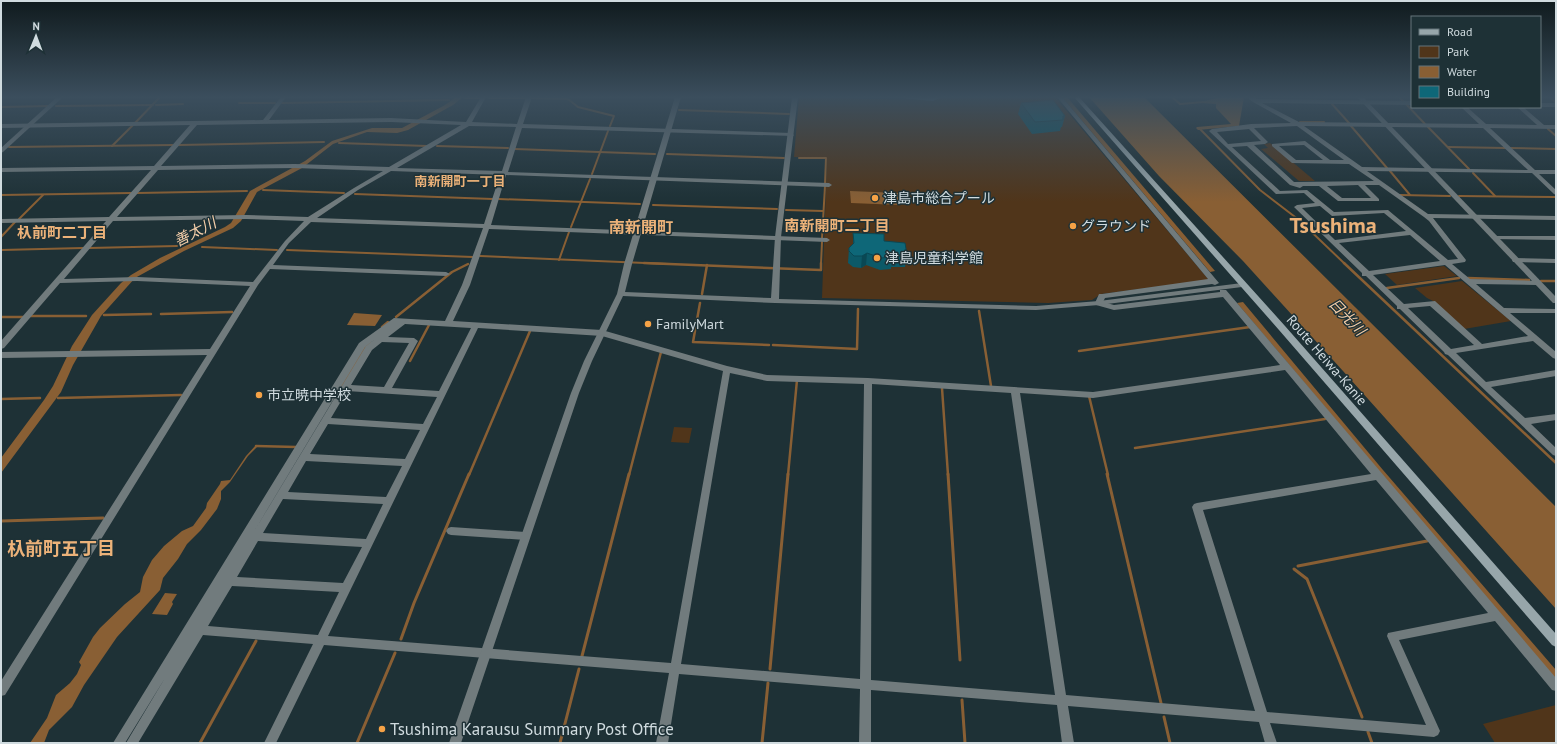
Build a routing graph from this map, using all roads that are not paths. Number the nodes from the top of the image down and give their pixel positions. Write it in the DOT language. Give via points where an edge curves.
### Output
graph roads {
  1 [pos="667,131"];
  2 [pos="23,132"];
  3 [pos="187,132"];
  4 [pos="455,132"];
  5 [pos="517,132"];
  6 [pos="689,132"];
  7 [pos="791,132"];
  8 [pos="1088,132"];
  9 [pos="1106,132"];
  10 [pos="1213,132"];
  11 [pos="1255,132"];
  12 [pos="1310,132"];
  13 [pos="1393,132"];
  14 [pos="1491,132"];
  15 [pos="791,135"];
  16 [pos="1249,144"];
  17 [pos="1228,146"];
  18 [pos="1,151"];
  19 [pos="1329,162"];
  20 [pos="1352,162"];
  21 [pos="156,168"];
  22 [pos="391,169"];
  23 [pos="1361,169"];
  24 [pos="1,170"];
  25 [pos="1430,170"];
  26 [pos="1533,172"];
  27 [pos="1556,172"];
  28 [pos="504,173"];
  29 [pos="654,179"];
  30 [pos="1380,182"];
  31 [pos="785,183"];
  32 [pos="1320,183"];
  33 [pos="1358,183"];
  34 [pos="1297,184"];
  35 [pos="829,185"];
  36 [pos="1305,191"];
  37 [pos="1556,193"];
  38 [pos="1321,204"];
  39 [pos="1426,216"];
  40 [pos="1475,217"];
  41 [pos="1556,218"];
  42 [pos="111,219"];
  43 [pos="309,220"];
  44 [pos="1,221"];
  45 [pos="486,226"];
  46 [pos="638,233"];
  47 [pos="1410,233"];
  48 [pos="778,238"];
  49 [pos="1495,238"];
  50 [pos="1556,238"];
  51 [pos="828,240"];
  52 [pos="1334,242"];
  53 [pos="1516,260"];
  54 [pos="1556,261"];
  55 [pos="1446,262"];
  56 [pos="268,267"];
  57 [pos="446,274"];
  58 [pos="1365,274"];
  59 [pos="58,281"];
  60 [pos="1468,281"];
  61 [pos="1537,283"];
  62 [pos="255,284"];
  63 [pos="1242,285"];
  64 [pos="621,294"];
  65 [pos="775,301"];
  66 [pos="1556,301"];
  67 [pos="1099,304"];
  68 [pos="1400,307"];
  69 [pos="1502,310"];
  70 [pos="1556,311"];
  71 [pos="403,321"];
  72 [pos="448,324"];
  73 [pos="476,325"];
  74 [pos="602,333"];
  75 [pos="1534,338"];
  76 [pos="381,339"];
  77 [pos="1,346"];
  78 [pos="1481,347"];
  79 [pos="212,352"];
  80 [pos="1448,352"];
  81 [pos="1,355"];
  82 [pos="1556,356"];
  83 [pos="1287,366"];
  84 [pos="727,369"];
  85 [pos="1556,373"];
  86 [pos="868,381"];
  87 [pos="1484,386"];
  88 [pos="345,388"];
  89 [pos="387,390"];
  90 [pos="1016,390"];
  91 [pos="442,394"];
  92 [pos="1556,417"];
  93 [pos="325,421"];
  94 [pos="1523,422"];
  95 [pos="425,427"];
  96 [pos="1556,453"];
  97 [pos="304,457"];
  98 [pos="407,463"];
  99 [pos="1378,476"];
  100 [pos="281,494"];
  101 [pos="388,501"];
  102 [pos="451,531"];
  103 [pos="526,536"];
  104 [pos="256,537"];
  105 [pos="368,543"];
  106 [pos="229,581"];
  107 [pos="346,588"];
  108 [pos="1497,616"];
  109 [pos="194,630"];
  110 [pos="320,640"];
  111 [pos="1556,642"];
  112 [pos="485,653"];
  113 [pos="675,669"];
  114 [pos="866,684"];
  115 [pos="1556,686"];
  116 [pos="1,691"];
  117 [pos="1062,701"];
  118 [pos="1263,718"];
  119 [pos="119,743"];
  120 [pos="132,743"];
  121 [pos="270,743"];
  122 [pos="455,743"];
  123 [pos="662,743"];
  124 [pos="865,743"];
  125 [pos="1068,743"];
  126 [pos="1271,743"];
  1 -- 29 [label="street"];
  2 -- 18 [label="street"];
  3 -- 21 [label="street"];
  4 -- 22 [label="street"];
  5 -- 28 [label="street"];
  6 -- 15 [label="street"];
  7 -- 15 [label="street"];
  8 -- 67 [label="street" via="1215,282 1102,296"];
  9 -- 63 [label="main road, Route Heiwa-Kanie"];
  10 -- 17 [label="street"];
  11 -- 16 [label="street" via="1266,141"];
  12 -- 20 [label="street"];
  13 -- 25 [label="street"];
  14 -- 26 [label="street"];
  15 -- 31 [label="street"];
  16 -- 17 [label="street"];
  16 -- 34 [label="street" via="1292,184"];
  17 -- 36 [label="street" via="1278,193"];
  19 -- 19 [label="street" via="1294,162 1274,145 1305,143"];
  19 -- 20 [label="street"];
  20 -- 23 [label="street"];
  21 -- 22 [label="street" via="307,166"];
  21 -- 24 [label="street"];
  21 -- 42 [label="street"];
  22 -- 28 [label="street"];
  22 -- 43 [label="street"];
  23 -- 25 [label="street"];
  23 -- 30 [label="street"];
  25 -- 26 [label="street"];
  25 -- 40 [label="street"];
  26 -- 27 [label="street"];
  26 -- 37 [label="street"];
  28 -- 29 [label="street"];
  28 -- 45 [label="street"];
  29 -- 31 [label="street"];
  29 -- 46 [label="street"];
  30 -- 33 [label="street"];
  30 -- 39 [label="street"];
  31 -- 35 [label="street"];
  31 -- 48 [label="street"];
  32 -- 33 [label="street"];
  32 -- 33 [label="street" via="1340,200 1377,200"];
  32 -- 34 [label="street"];
  34 -- 36 [label="street"];
  36 -- 38 [label="street"];
  38 -- 47 [label="street" via="1332,214 1386,211"];
  38 -- 52 [label="street" via="1297,208"];
  39 -- 40 [label="street"];
  39 -- 55 [label="street" via="1463,260"];
  40 -- 41 [label="street"];
  40 -- 49 [label="street"];
  42 -- 43 [label="street" via="246,217"];
  42 -- 44 [label="street"];
  42 -- 59 [label="street"];
  43 -- 45 [label="street"];
  43 -- 56 [label="street" via="287,242"];
  45 -- 46 [label="street"];
  45 -- 72 [label="street" via="466,285"];
  46 -- 48 [label="street"];
  46 -- 64 [label="street"];
  47 -- 52 [label="street"];
  47 -- 55 [label="street"];
  48 -- 51 [label="street"];
  48 -- 65 [label="street"];
  49 -- 50 [label="street"];
  49 -- 53 [label="street"];
  52 -- 58 [label="street"];
  53 -- 54 [label="street"];
  53 -- 61 [label="street"];
  55 -- 58 [label="street"];
  55 -- 60 [label="street"];
  56 -- 57 [label="street"];
  56 -- 62 [label="street"];
  58 -- 68 [label="street"];
  59 -- 62 [label="street" via="137,279"];
  59 -- 77 [label="street"];
  60 -- 61 [label="street"];
  60 -- 69 [label="street"];
  61 -- 66 [label="street"];
  62 -- 79 [label="street"];
  63 -- 67 [label="street"];
  63 -- 111 [label="main road, Route Heiwa-Kanie"];
  64 -- 65 [label="street"];
  64 -- 74 [label="street"];
  65 -- 67 [label="street" via="1036,308"];
  67 -- 83 [label="street" via="1114,308 1224,293"];
  68 -- 78 [label="street" via="1432,303"];
  68 -- 80 [label="street"];
  69 -- 70 [label="street"];
  69 -- 75 [label="street"];
  71 -- 72 [label="street"];
  71 -- 76 [label="street"];
  71 -- 109 [label="street" via="394,321 362,345"];
  72 -- 73 [label="street"];
  73 -- 74 [label="street"];
  73 -- 91 [label="street"];
  74 -- 84 [label="street"];
  74 -- 103 [label="street" via="574,393"];
  75 -- 78 [label="street"];
  75 -- 82 [label="street"];
  76 -- 88 [label="street" via="369,348"];
  76 -- 89 [label="street" via="414,341"];
  78 -- 80 [label="street"];
  79 -- 81 [label="street"];
  79 -- 116 [label="street"];
  80 -- 87 [label="street"];
  83 -- 90 [label="street" via="1093,395"];
  83 -- 99 [label="street"];
  84 -- 86 [label="street" via="767,378"];
  84 -- 113 [label="street"];
  85 -- 87 [label="street"];
  86 -- 90 [label="street"];
  86 -- 114 [label="street"];
  87 -- 94 [label="street"];
  88 -- 89 [label="street"];
  88 -- 93 [label="street"];
  89 -- 91 [label="street"];
  90 -- 117 [label="street"];
  91 -- 95 [label="street"];
  92 -- 94 [label="street"];
  93 -- 95 [label="street"];
  93 -- 97 [label="street"];
  94 -- 96 [label="street"];
  95 -- 98 [label="street"];
  97 -- 98 [label="street"];
  97 -- 100 [label="street"];
  98 -- 101 [label="street"];
  99 -- 108 [label="street"];
  99 -- 118 [label="street" via="1197,507"];
  100 -- 101 [label="street"];
  100 -- 104 [label="street"];
  101 -- 105 [label="street"];
  102 -- 103 [label="street"];
  103 -- 112 [label="street"];
  104 -- 105 [label="street"];
  104 -- 106 [label="street"];
  105 -- 107 [label="street"];
  106 -- 107 [label="street"];
  106 -- 109 [label="street"];
  107 -- 110 [label="street"];
  108 -- 115 [label="street"];
  108 -- 118 [label="street" via="1392,636 1434,731"];
  109 -- 110 [label="street"];
  109 -- 119 [label="street"];
  109 -- 120 [label="street"];
  110 -- 112 [label="street"];
  110 -- 121 [label="street"];
  112 -- 113 [label="street"];
  112 -- 122 [label="street"];
  113 -- 114 [label="street"];
  113 -- 123 [label="street"];
  114 -- 117 [label="street"];
  114 -- 124 [label="street"];
  117 -- 118 [label="street"];
  117 -- 125 [label="street"];
  118 -- 126 [label="street"];
}
